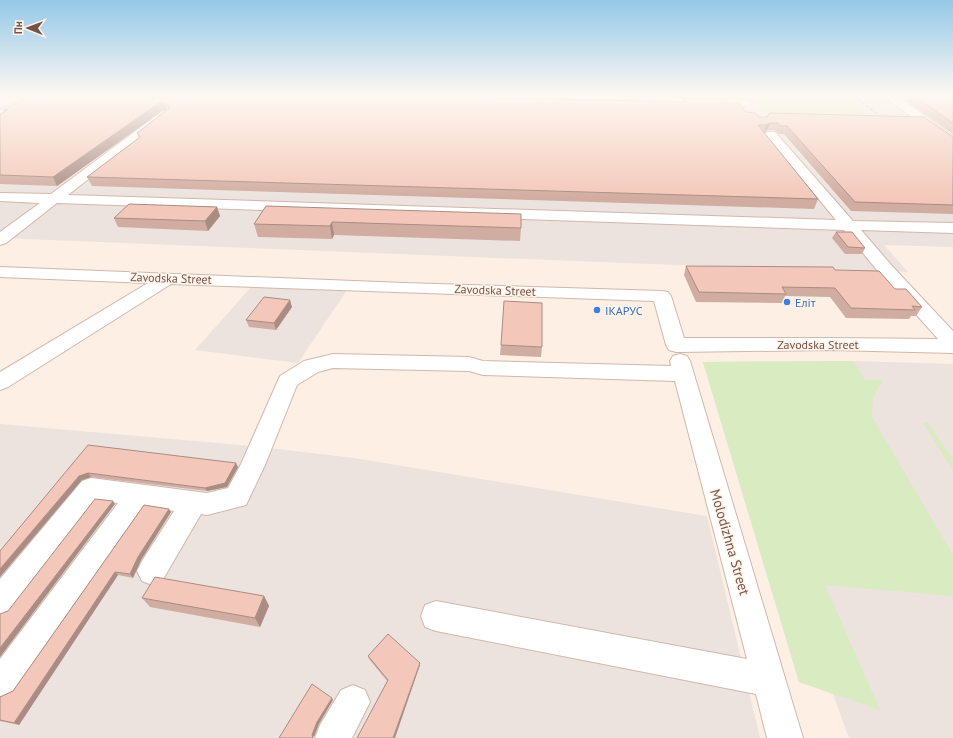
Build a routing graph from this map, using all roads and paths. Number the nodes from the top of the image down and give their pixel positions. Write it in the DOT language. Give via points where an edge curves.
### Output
graph roads {
  1 [pos="146,129"];
  2 [pos="937,129"];
  3 [pos="771,134"];
  4 [pos="953,141"];
  5 [pos="0,197"];
  6 [pos="55,199"];
  7 [pos="848,226"];
  8 [pos="953,228"];
  9 [pos="0,240"];
  10 [pos="0,272"];
  11 [pos="169,278"];
  12 [pos="953,344"];
  13 [pos="676,345"];
  14 [pos="683,374"];
  15 [pos="0,382"];
  16 [pos="140,495"];
  17 [pos="194,502"];
  18 [pos="152,571"];
  19 [pos="0,602"];
  20 [pos="436,616"];
  21 [pos="768,680"];
  22 [pos="4,681"];
  23 [pos="353,702"];
  24 [pos="333,738"];
  25 [pos="785,738"];
  1 -- 6 [label="street"];
  2 -- 4 [label="street"];
  3 -- 7 [label="street"];
  5 -- 6 [label="street"];
  6 -- 7 [label="street"];
  6 -- 9 [label="street"];
  7 -- 8 [label="street"];
  7 -- 12 [label="street"];
  10 -- 11 [label="street, Zavodska Street"];
  11 -- 13 [label="street, Zavodska Street" via="662,296"];
  11 -- 15 [label="street"];
  12 -- 13 [label="street, Zavodska Street"];
  13 -- 14 [label="street, Molodizhna Street"];
  14 -- 17 [label="street" via="482,368 469,364 333,361 311,366 288,381 237,497 207,504"];
  14 -- 21 [label="street, Molodizhna Street"];
  16 -- 17 [label="street"];
  16 -- 19 [label="street" via="91,489"];
  16 -- 22 [label="street"];
  17 -- 18 [label="street"];
  20 -- 21 [label="street"];
  21 -- 25 [label="street, Molodizhna Street"];
  23 -- 24 [label="street"];
}
